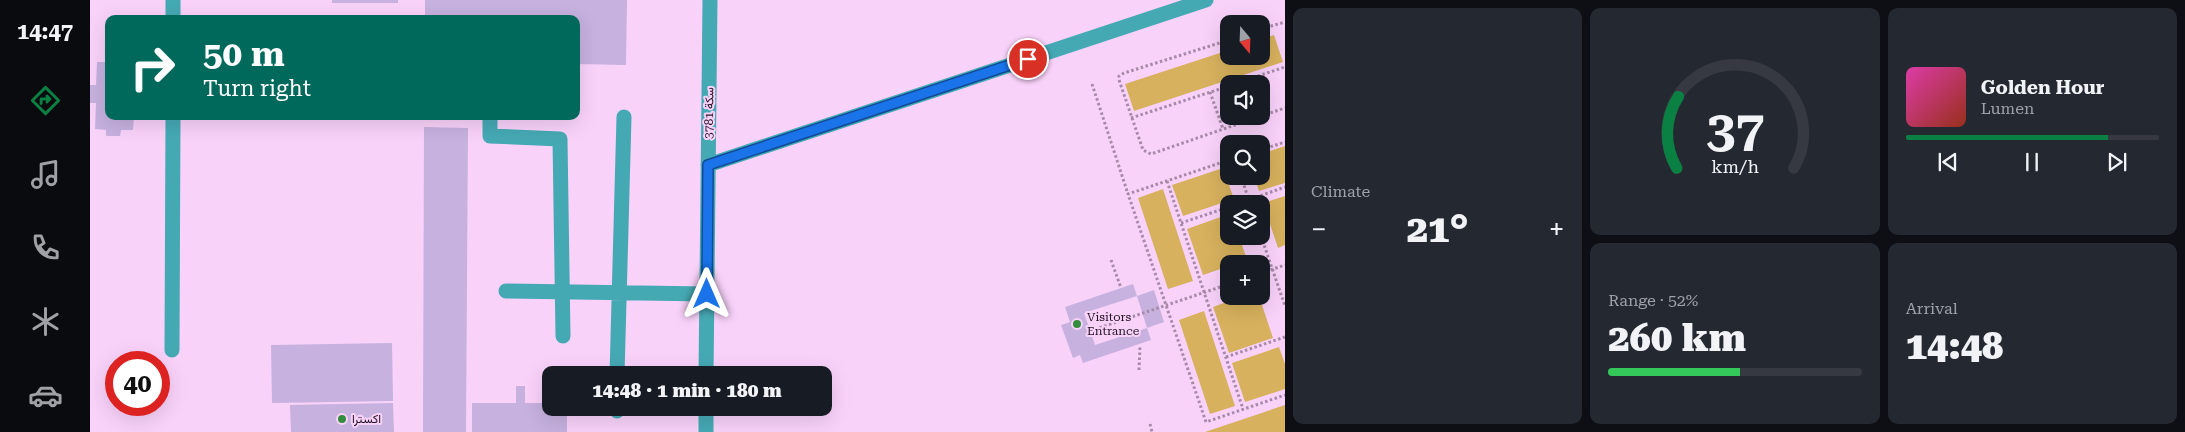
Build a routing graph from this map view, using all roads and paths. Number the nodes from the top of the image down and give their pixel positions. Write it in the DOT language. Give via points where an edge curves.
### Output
graph roads {
  1 [pos="174,0"];
  2 [pos="710,0"];
  3 [pos="1206,0"];
  4 [pos="173,15"];
  5 [pos="1285,22"];
  6 [pos="1270,26"];
  7 [pos="1220,43"];
  8 [pos="1285,67"];
  9 [pos="1261,75"];
  10 [pos="1092,84"];
  11 [pos="1220,89"];
  12 [pos="1210,92"];
  13 [pos="1285,108"];
  14 [pos="1270,113"];
  15 [pos="624,117"];
  16 [pos="1131,118"];
  17 [pos="173,120"];
  18 [pos="490,120"];
  19 [pos="1235,125"];
  20 [pos="1223,129"];
  21 [pos="1285,142"];
  22 [pos="1270,147"];
  23 [pos="1220,163"];
  24 [pos="708,165"];
  25 [pos="1167,181"];
  26 [pos="1285,188"];
  27 [pos="1128,194"];
  28 [pos="1267,195"];
  29 [pos="1220,209"];
  30 [pos="1181,222"];
  31 [pos="1264,245"];
  32 [pos="1111,260"];
  33 [pos="1285,265"];
  34 [pos="1273,269"];
  35 [pos="1270,270"];
  36 [pos="1220,287"];
  37 [pos="1121,288"];
  38 [pos="506,291"];
  39 [pos="562,292"];
  40 [pos="619,292"];
  41 [pos="1204,293"];
  42 [pos="707,294"];
  43 [pos="1166,306"];
  44 [pos="1285,306"];
  45 [pos="1090,331"];
  46 [pos="563,336"];
  47 [pos="1285,337"];
  48 [pos="1140,346"];
  49 [pos="172,350"];
  50 [pos="1226,357"];
  51 [pos="618,366"];
  52 [pos="706,366"];
  53 [pos="1139,370"];
  54 [pos="1285,395"];
  55 [pos="1243,409"];
  56 [pos="706,416"];
  57 [pos="1150,424"];
  58 [pos="706,432"];
  59 [pos="1152,432"];
  1 -- 4 [label="street"];
  2 -- 24 [label="street, سكة 3781"];
  3 -- 24 [label="street"];
  5 -- 6 [label="path"];
  7 -- 16 [label="path" via="1119,76"];
  8 -- 9 [label="path"];
  10 -- 27 [label="path"];
  11 -- 12 [label="path"];
  12 -- 16 [label="path"];
  12 -- 20 [label="path"];
  13 -- 14 [label="path"];
  15 -- 40 [label="street"];
  16 -- 20 [label="path" via="1146,153"];
  17 -- 49 [label="street"];
  18 -- 39 [label="street" via="490,136 560,140"];
  19 -- 20 [label="path"];
  21 -- 22 [label="path"];
  23 -- 25 [label="path"];
  24 -- 42 [label="street, سكة 3781"];
  25 -- 27 [label="path"];
  25 -- 30 [label="path"];
  26 -- 28 [label="path"];
  27 -- 43 [label="path"];
  29 -- 30 [label="path"];
  30 -- 41 [label="path"];
  31 -- 34 [label="path"];
  32 -- 37 [label="path"];
  33 -- 34 [label="path"];
  34 -- 35 [label="path"];
  34 -- 44 [label="path"];
  36 -- 41 [label="path"];
  38 -- 39 [label="street"];
  39 -- 40 [label="street"];
  39 -- 46 [label="street"];
  40 -- 42 [label="street"];
  40 -- 51 [label="street"];
  41 -- 43 [label="path"];
  41 -- 50 [label="path"];
  42 -- 52 [label="street, سكة 3781"];
  43 -- 45 [label="path"];
  43 -- 55 [label="path" via="1206,422"];
  47 -- 50 [label="path"];
  48 -- 53 [label="path"];
  50 -- 55 [label="path"];
  54 -- 55 [label="path"];
  56 -- 58 [label="street"];
  57 -- 59 [label="path"];
}
